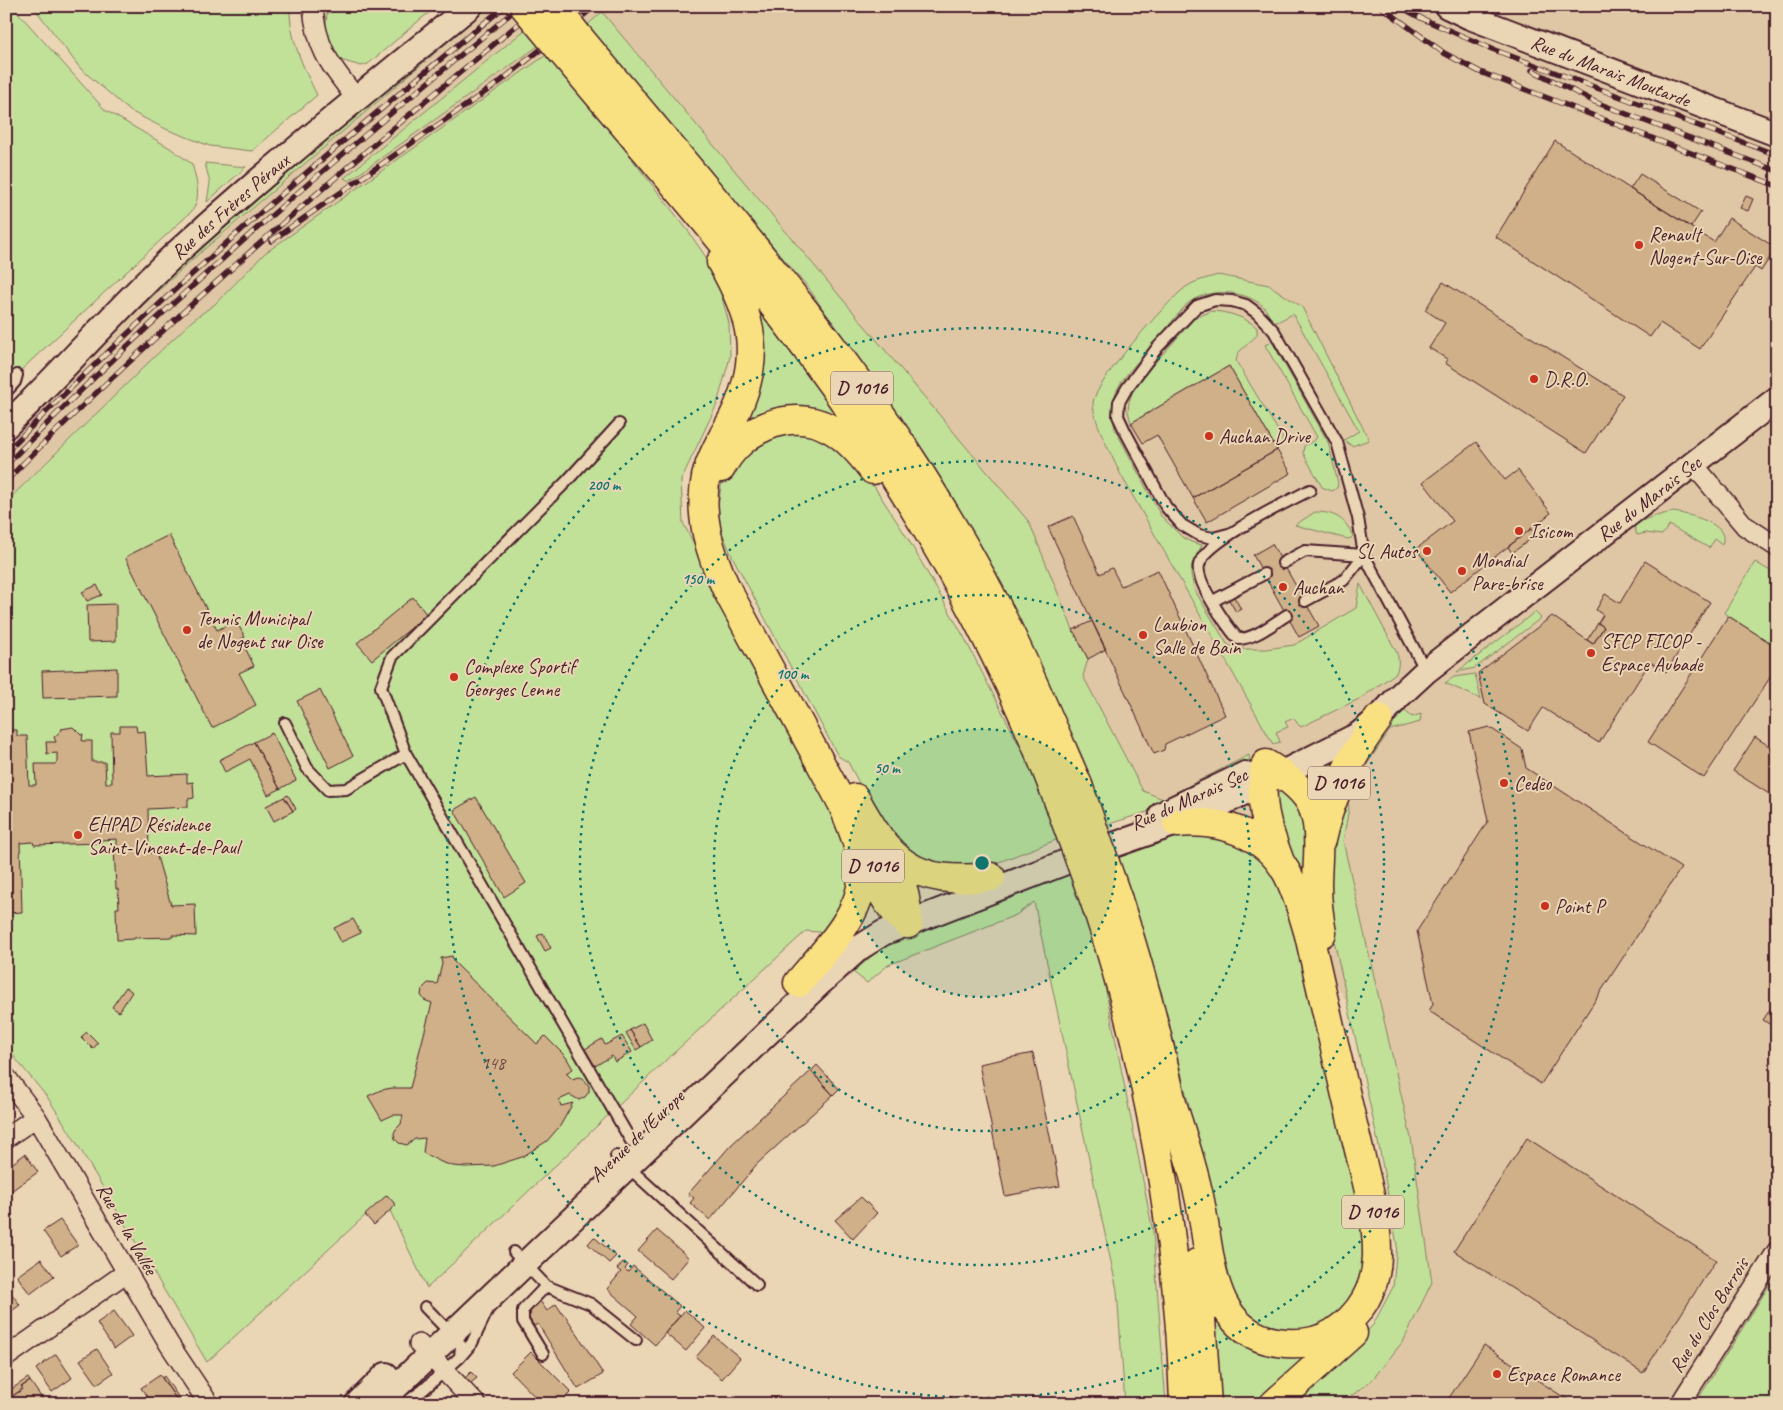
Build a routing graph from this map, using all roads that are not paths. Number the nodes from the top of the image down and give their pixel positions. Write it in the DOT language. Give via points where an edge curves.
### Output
graph roads {
  1 [pos="312,6"];
  2 [pos="470,6"];
  3 [pos="524,6"];
  4 [pos="554,6"];
  5 [pos="1447,6"];
  6 [pos="571,44"];
  7 [pos="356,98"];
  8 [pos="1777,134"];
  9 [pos="673,185"];
  10 [pos="17,375"];
  11 [pos="6,392"];
  12 [pos="1777,399"];
  13 [pos="619,424"];
  14 [pos="6,426"];
  15 [pos="1693,464"];
  16 [pos="1310,490"];
  17 [pos="1232,533"];
  18 [pos="1777,547"];
  19 [pos="1364,555"];
  20 [pos="1283,563"];
  21 [pos="1264,574"];
  22 [pos="960,586"];
  23 [pos="1213,601"];
  24 [pos="1305,601"];
  25 [pos="1287,615"];
  26 [pos="1426,671"];
  27 [pos="1379,718"];
  28 [pos="285,723"];
  29 [pos="406,754"];
  30 [pos="1270,774"];
  31 [pos="1068,792"];
  32 [pos="842,803"];
  33 [pos="1177,823"];
  34 [pos="885,847"];
  35 [pos="1318,856"];
  36 [pos="1282,865"];
  37 [pos="991,877"];
  38 [pos="1107,901"];
  39 [pos="945,902"];
  40 [pos="904,915"];
  41 [pos="798,983"];
  42 [pos="6,1077"];
  43 [pos="1170,1097"];
  44 [pos="36,1118"];
  45 [pos="6,1138"];
  46 [pos="625,1155"];
  47 [pos="1777,1251"];
  48 [pos="520,1258"];
  49 [pos="127,1272"];
  50 [pos="757,1285"];
  51 [pos="546,1286"];
  52 [pos="493,1294"];
  53 [pos="439,1321"];
  54 [pos="636,1340"];
  55 [pos="543,1354"];
  56 [pos="6,1357"];
  57 [pos="431,1357"];
  58 [pos="460,1358"];
  59 [pos="209,1404"];
  60 [pos="356,1404"];
  61 [pos="378,1404"];
  62 [pos="404,1404"];
  63 [pos="476,1404"];
  64 [pos="1184,1404"];
  65 [pos="1207,1404"];
  66 [pos="1274,1404"];
  67 [pos="1680,1404"];
  1 -- 7 [label="street" via="320,46 328,62"];
  2 -- 7 [label="street, Rue des Frères Péraux"];
  3 -- 6 [label="highway, D 1016, bridge"];
  4 -- 6 [label="highway, D 1016, bridge"];
  5 -- 8 [label="street, Rue du Marais Moutarde"];
  6 -- 9 [label="highway, D 1016"];
  6 -- 31 [label="highway, D 1016" via="796,298 904,450 1000,613 1045,707"];
  7 -- 14 [label="street, Rue des Frères Péraux" via="164,265"];
  9 -- 22 [label="highway, D 1016" via="781,316 846,404 906,495"];
  9 -- 32 [label="highway, D 1016" via="737,290 751,335 745,387 706,475 703,506 707,538 726,588"];
  10 -- 11 [label="lane"];
  12 -- 15 [label="street, Rue du Marais Sec"];
  13 -- 29 [label="lane" via="566,482 392,657 380,687"];
  15 -- 18 [label="street" via="1745,526"];
  15 -- 26 [label="street, Rue du Marais Sec"];
  16 -- 17 [label="lane"];
  17 -- 19 [label="lane" via="1213,538 1182,525 1166,507 1118,416 1119,402 1127,388 1157,348 1197,306 1216,300 1246,305 1274,332 1337,442 1358,518"];
  17 -- 23 [label="lane" via="1207,552 1199,563 1198,572"];
  19 -- 20 [label="lane" via="1306,552"];
  19 -- 24 [label="lane" via="1344,580"];
  19 -- 26 [label="lane"];
  21 -- 23 [label="lane"];
  22 -- 31 [label="highway, D 1016"];
  22 -- 34 [label="highway, D 1016" via="858,451 828,427 800,420 765,426 742,441 728,455 719,471 714,491 714,519 725,560 864,815"];
  23 -- 25 [label="lane" via="1238,639 1253,636"];
  26 -- 27 [label="street, Rue du Marais Sec"];
  26 -- 30 [label="street, Rue du Marais Sec"];
  27 -- 30 [label="street, Rue du Marais Sec" via="1358,736"];
  27 -- 35 [label="highway, D 1016" via="1339,783"];
  28 -- 29 [label="lane" via="307,768 328,790 346,789"];
  29 -- 46 [label="lane"];
  30 -- 33 [label="street, Rue du Marais Sec" via="1208,811"];
  30 -- 35 [label="highway, D 1016" via="1304,793 1310,802 1316,824"];
  30 -- 36 [label="highway, D 1016" via="1262,803"];
  30 -- 37 [label="street, Rue du Marais Sec"];
  31 -- 38 [label="highway, D 1016, bridge"];
  32 -- 40 [label="highway, D 1016" via="862,835 884,896"];
  32 -- 41 [label="highway, D 1016" via="860,854 861,888 838,934"];
  33 -- 36 [label="highway, D 1016" via="1208,823 1236,829 1266,847"];
  33 -- 39 [label="street, Rue du Marais Sec"];
  34 -- 37 [label="highway, D 1016" via="909,866 933,876 952,879"];
  34 -- 40 [label="highway, D 1016" via="901,880"];
  35 -- 66 [label="highway, D 1016" via="1319,920 1379,1195 1387,1262 1382,1292 1369,1317"];
  36 -- 43 [label="highway, D 1016" via="1309,935 1375,1223 1377,1257 1372,1288 1359,1310 1338,1330 1309,1342 1281,1343 1256,1336 1230,1315 1215,1283 1198,1192"];
  37 -- 39 [label="street, Rue du Marais Sec"];
  38 -- 43 [label="highway, D 1016" via="1141,972"];
  38 -- 64 [label="highway, D 1016" via="1111,952 1131,1025 1163,1186 1176,1288"];
  39 -- 40 [label="street, Avenue de l'Europe"];
  40 -- 41 [label="street, Avenue de l'Europe" via="876,923"];
  40 -- 46 [label="street, Avenue de l'Europe" via="859,948"];
  41 -- 46 [label="street, Avenue de l'Europe"];
  42 -- 44 [label="street, Rue de la Vallée"];
  43 -- 65 [label="highway, D 1016" via="1192,1228"];
  44 -- 45 [label="street"];
  44 -- 49 [label="street, Rue de la Vallée"];
  46 -- 48 [label="street, Avenue de l'Europe"];
  46 -- 50 [label="lane"];
  47 -- 67 [label="street, Rue du Clos Barrois"];
  48 -- 51 [label="lane"];
  48 -- 52 [label="street, Avenue de l'Europe"];
  48 -- 53 [label="street, Avenue de l'Europe"];
  49 -- 56 [label="street"];
  49 -- 59 [label="street, Rue de la Vallée"];
  51 -- 54 [label="lane" via="591,1304"];
  51 -- 55 [label="lane" via="523,1310 523,1321"];
  52 -- 53 [label="street, Avenue de l'Europe"];
  52 -- 58 [label="lane" via="477,1334"];
  53 -- 57 [label="street, Avenue de l'Europe"];
  53 -- 58 [label="lane" via="461,1346"];
  57 -- 58 [label="lane"];
  57 -- 60 [label="street, Avenue de l'Europe"];
  57 -- 61 [label="street, Avenue de l'Europe"];
  57 -- 62 [label="lane"];
  57 -- 63 [label="street"];
}
